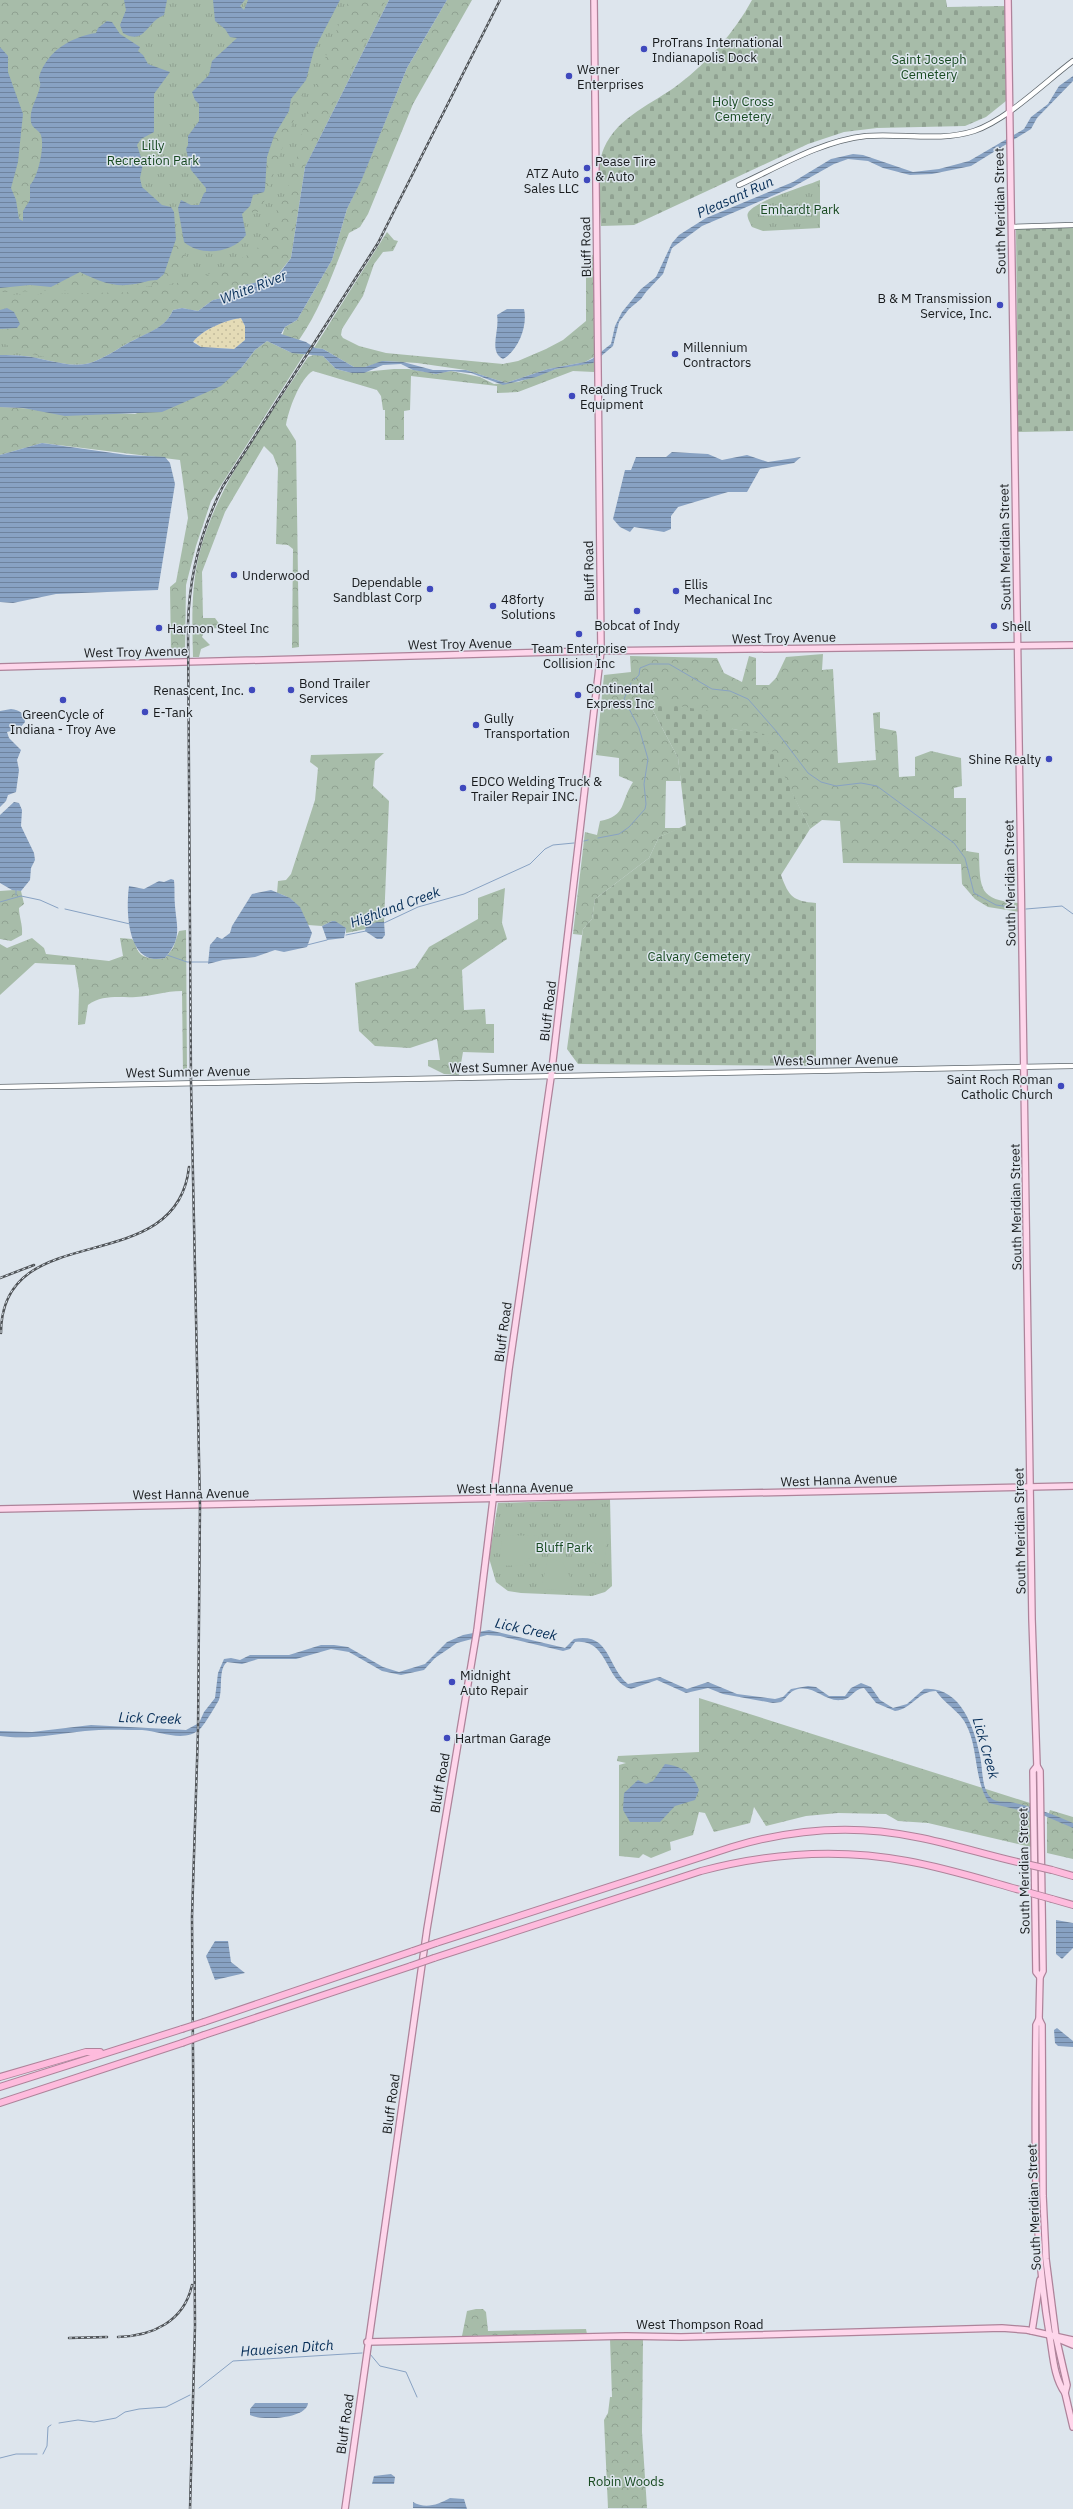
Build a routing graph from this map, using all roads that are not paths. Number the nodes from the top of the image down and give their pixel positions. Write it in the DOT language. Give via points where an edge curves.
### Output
graph roads {
  1 [pos="594,0"];
  2 [pos="1008,0"];
  3 [pos="1073,61"];
  4 [pos="1010,110"];
  5 [pos="739,185"];
  6 [pos="1073,225"];
  7 [pos="1012,227"];
  8 [pos="1073,645"];
  9 [pos="1017,647"];
  10 [pos="601,651"];
  11 [pos="0,667"];
  12 [pos="1073,1066"];
  13 [pos="1025,1068"];
  14 [pos="551,1077"];
  15 [pos="0,1087"];
  16 [pos="1073,1486"];
  17 [pos="1031,1487"];
  18 [pos="494,1499"];
  19 [pos="0,1509"];
  20 [pos="1036,1766"];
  21 [pos="1073,1876"];
  22 [pos="1073,1904"];
  23 [pos="1040,1977"];
  24 [pos="1039,2020"];
  25 [pos="106,2052"];
  26 [pos="0,2077"];
  27 [pos="0,2087"];
  28 [pos="0,2104"];
  29 [pos="1042,2277"];
  30 [pos="1032,2331"];
  31 [pos="1050,2336"];
  32 [pos="1056,2337"];
  33 [pos="1073,2340"];
  34 [pos="367,2342"];
  35 [pos="1073,2345"];
  36 [pos="1065,2393"];
  37 [pos="1073,2427"];
  38 [pos="345,2509"];
  1 -- 10 [label="main road, Bluff Road"];
  2 -- 4 [label="main road, South Meridian Street"];
  3 -- 4 [label="street"];
  4 -- 5 [label="street" via="991,123 964,133 869,136 842,140 813,150"];
  4 -- 7 [label="main road, South Meridian Street"];
  6 -- 7 [label="street"];
  7 -- 9 [label="main road, South Meridian Street"];
  8 -- 9 [label="main road, West Troy Avenue"];
  9 -- 10 [label="main road, West Troy Avenue"];
  9 -- 13 [label="main road, South Meridian Street"];
  10 -- 11 [label="main road, West Troy Avenue"];
  10 -- 14 [label="main road, Bluff Road"];
  12 -- 13 [label="street, West Sumner Avenue"];
  13 -- 14 [label="street, West Sumner Avenue"];
  13 -- 17 [label="main road, South Meridian Street"];
  14 -- 15 [label="street, West Sumner Avenue"];
  14 -- 18 [label="main road, Bluff Road" via="509,1369"];
  16 -- 17 [label="main road, West Hanna Avenue"];
  17 -- 18 [label="main road, West Hanna Avenue"];
  17 -- 20 [label="main road, South Meridian Street"];
  18 -- 19 [label="main road, West Hanna Avenue"];
  18 -- 34 [label="main road, Bluff Road" via="477,1630 428,1924"];
  20 -- 23 [label="main road, South Meridian Street" via="1040,1771 1042,1824 1043,1971"];
  20 -- 23 [label="main road, South Meridian Street" via="1033,1771 1036,1972"];
  21 -- 25 [label="highway, bridge" via="940,1842 881,1831 806,1831 767,1837"];
  22 -- 28 [label="highway, bridge" via="896,1859 839,1853 787,1855 740,1861 476,1944"];
  23 -- 24 [label="main road, South Meridian Street"];
  24 -- 29 [label="main road, South Meridian Street" via="1036,2025 1037,2213"];
  24 -- 32 [label="main road, South Meridian Street" via="1042,2026 1044,2225 1048,2285"];
  25 -- 26 [label="highway" via="86,2052"];
  25 -- 27 [label="highway"];
  29 -- 30 [label="main road, South Meridian Street"];
  29 -- 31 [label="main road, South Meridian Street"];
  30 -- 31 [label="main road, West Thompson Road"];
  30 -- 34 [label="main road, West Thompson Road" via="1002,2328 681,2338 626,2336"];
  31 -- 32 [label="main road, West Thompson Road"];
  31 -- 36 [label="main road, South Meridian Street" via="1059,2385"];
  32 -- 33 [label="main road, West Thompson Road"];
  32 -- 35 [label="main road"];
  32 -- 36 [label="main road, South Meridian Street" via="1066,2385"];
  34 -- 38 [label="main road, Bluff Road"];
  36 -- 37 [label="main road, South Meridian Street"];
}
